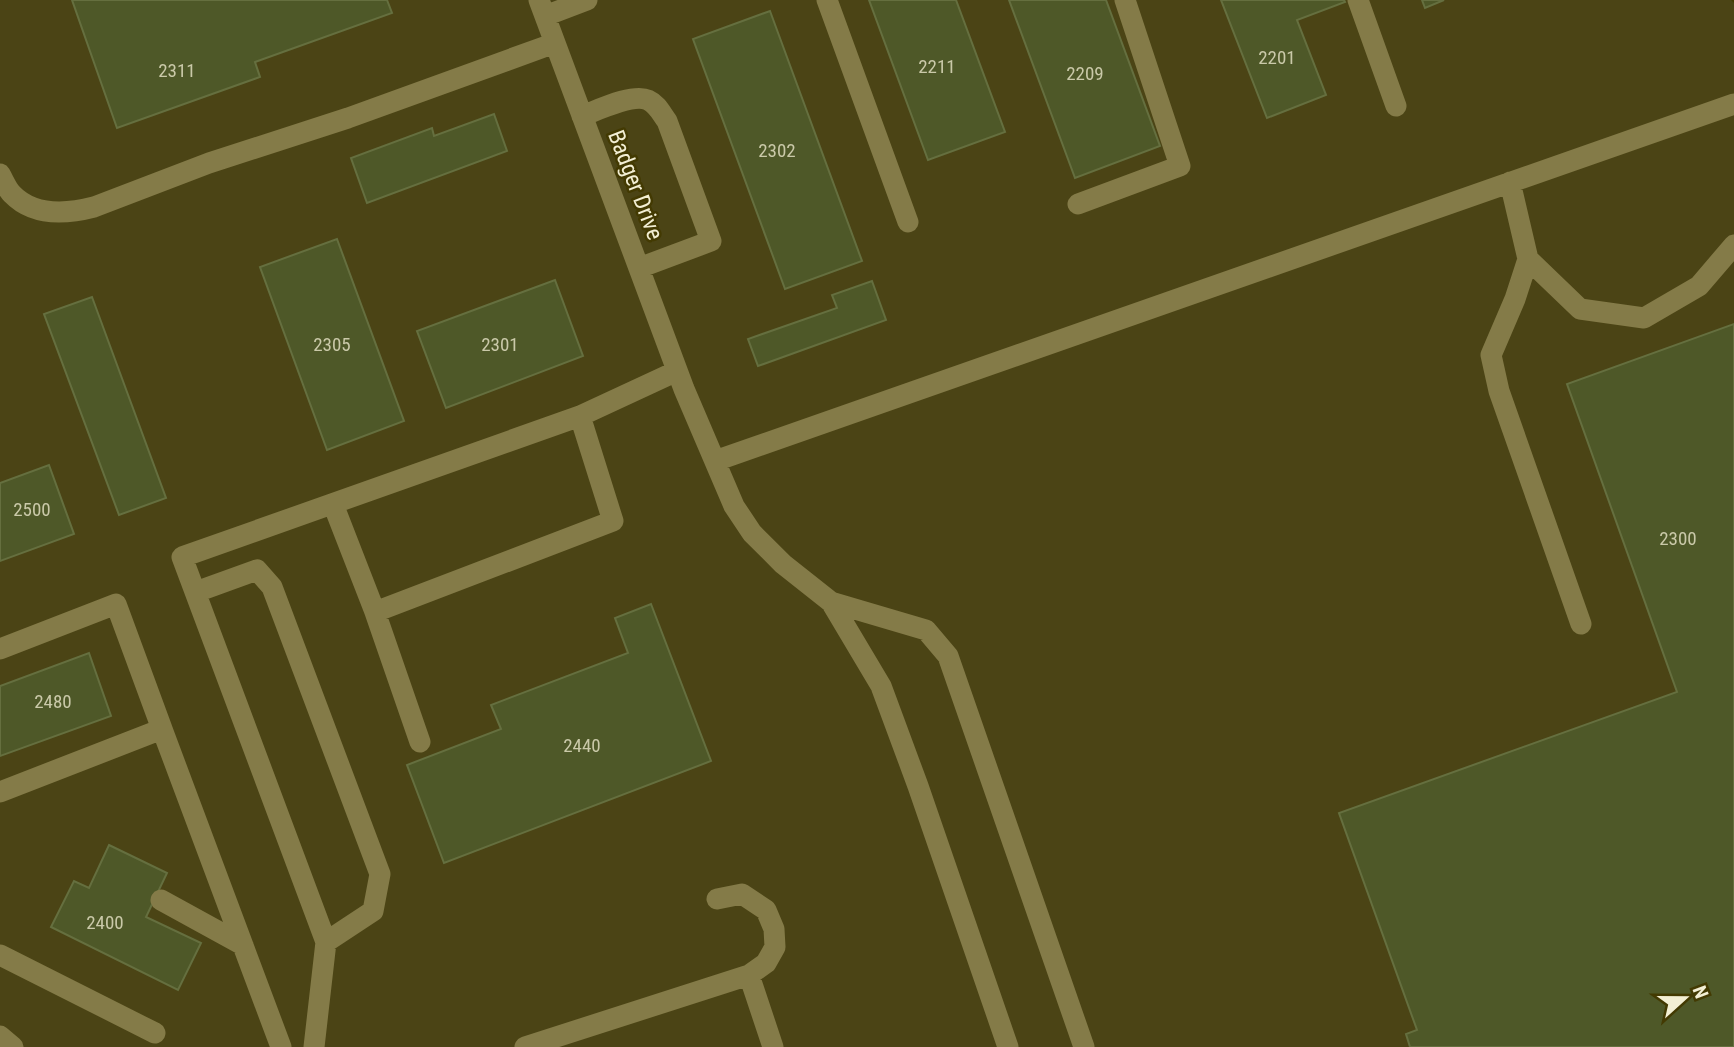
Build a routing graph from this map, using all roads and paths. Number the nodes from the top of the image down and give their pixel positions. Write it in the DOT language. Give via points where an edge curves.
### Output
graph roads {
  1 [pos="587,0"];
  2 [pos="827,0"];
  3 [pos="1125,0"];
  4 [pos="1358,0"];
  5 [pos="542,8"];
  6 [pos="555,43"];
  7 [pos="1734,104"];
  8 [pos="1396,106"];
  9 [pos="582,116"];
  10 [pos="0,174"];
  11 [pos="1510,182"];
  12 [pos="1077,204"];
  13 [pos="908,222"];
  14 [pos="1734,245"];
  15 [pos="1528,259"];
  16 [pos="639,268"];
  17 [pos="681,380"];
  18 [pos="580,416"];
  19 [pos="715,461"];
  20 [pos="332,504"];
  21 [pos="196,592"];
  22 [pos="831,602"];
  23 [pos="375,612"];
  24 [pos="1581,624"];
  25 [pos="0,649"];
  26 [pos="162,729"];
  27 [pos="420,742"];
  28 [pos="0,792"];
  29 [pos="717,899"];
  30 [pos="161,900"];
  31 [pos="326,942"];
  32 [pos="243,945"];
  33 [pos="0,955"];
  34 [pos="749,975"];
  35 [pos="155,1033"];
  36 [pos="0,1035"];
  37 [pos="13,1047"];
  38 [pos="281,1047"];
  39 [pos="314,1047"];
  40 [pos="525,1047"];
  41 [pos="773,1047"];
  42 [pos="1008,1047"];
  43 [pos="1084,1047"];
  1 -- 5 [label="street"];
  2 -- 13 [label="street"];
  3 -- 12 [label="street" via="1180,166"];
  4 -- 8 [label="street"];
  5 -- 6 [label="street, Badger Drive"];
  6 -- 9 [label="street, Badger Drive"];
  6 -- 10 [label="street" via="74,212 57,214 25,204 12,194"];
  7 -- 11 [label="street"];
  9 -- 16 [label="street, Badger Drive"];
  9 -- 16 [label="street" via="635,97 657,106 667,121 711,241"];
  11 -- 15 [label="street"];
  11 -- 19 [label="street"];
  14 -- 15 [label="street" via="1699,286 1644,318 1580,309"];
  15 -- 24 [label="street" via="1491,355 1499,391"];
  16 -- 17 [label="street, Badger Drive"];
  17 -- 18 [label="street"];
  17 -- 19 [label="street, Badger Drive"];
  18 -- 20 [label="street"];
  18 -- 23 [label="street" via="613,521"];
  19 -- 22 [label="street, Badger Drive" via="734,506 752,533"];
  20 -- 21 [label="street" via="182,557"];
  20 -- 23 [label="street"];
  21 -- 31 [label="street"];
  21 -- 31 [label="street" via="257,570 272,587 380,874 373,912"];
  22 -- 42 [label="street" via="881,686"];
  22 -- 43 [label="street" via="926,630 948,656"];
  23 -- 27 [label="street"];
  25 -- 26 [label="street" via="116,604"];
  26 -- 28 [label="street"];
  26 -- 32 [label="street"];
  29 -- 34 [label="street" via="742,894 766,909 775,947 766,962"];
  30 -- 32 [label="street"];
  31 -- 39 [label="street"];
  32 -- 38 [label="street"];
  33 -- 35 [label="street"];
  34 -- 40 [label="street"];
  34 -- 41 [label="street"];
  36 -- 37 [label="street"];
}
